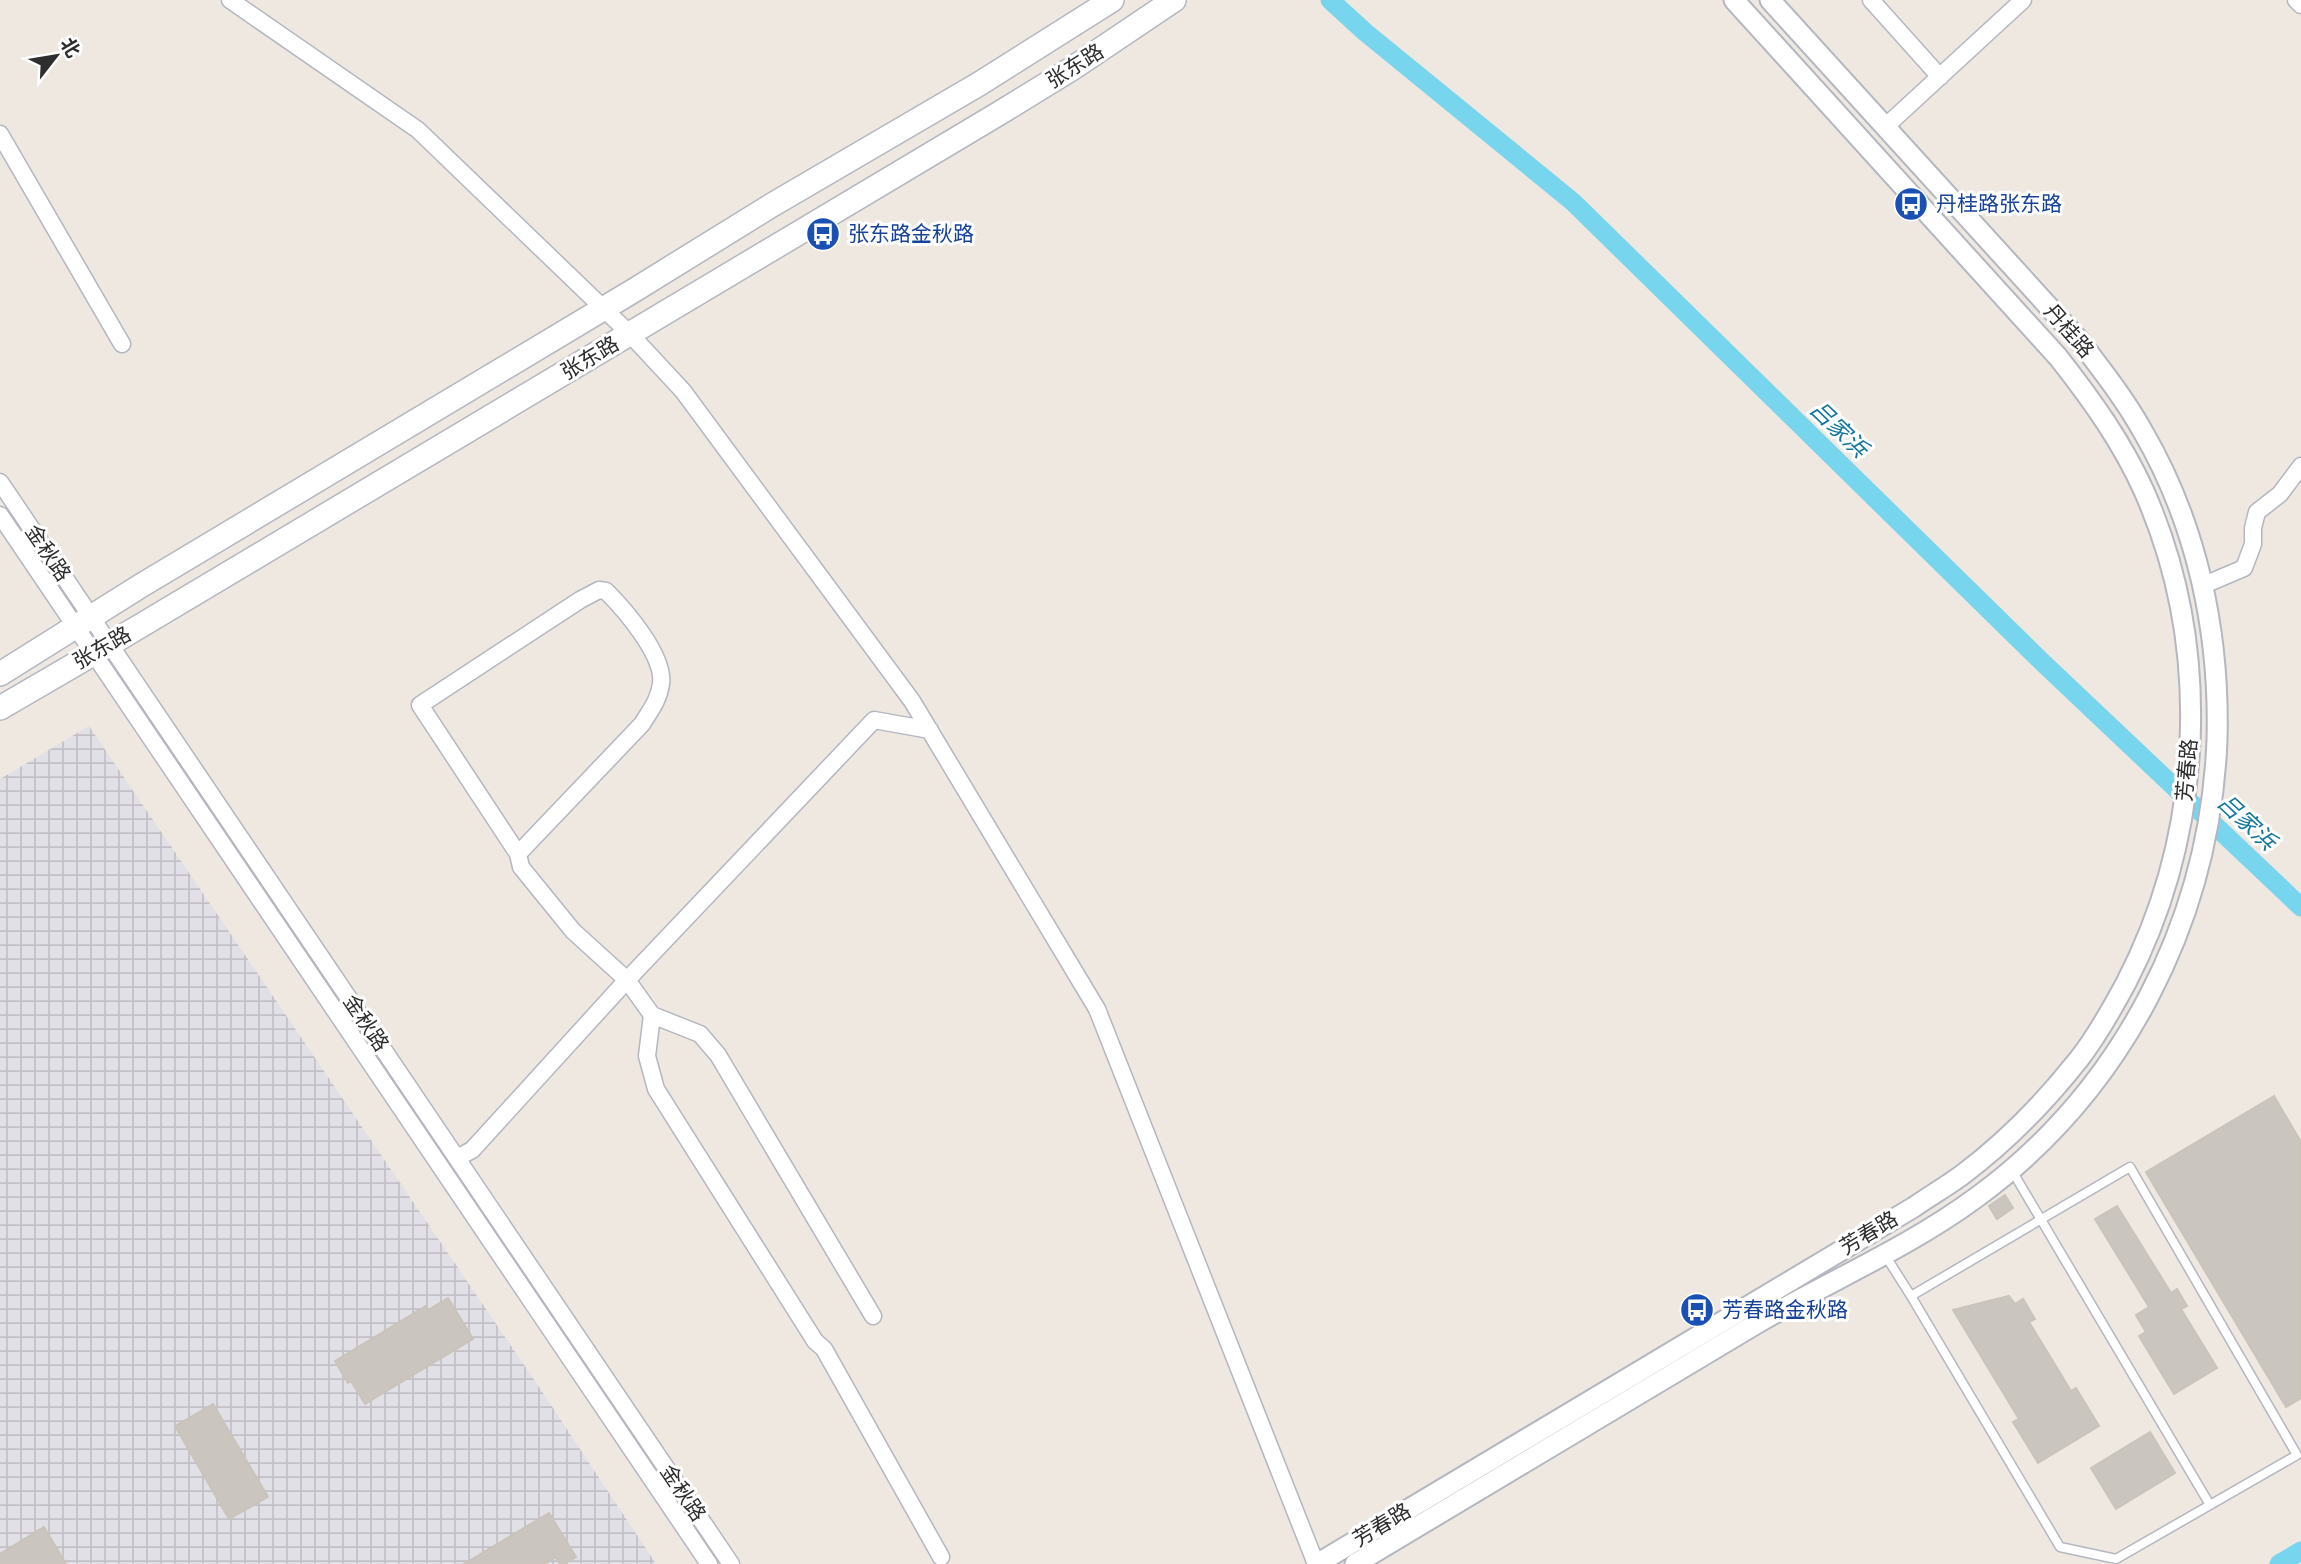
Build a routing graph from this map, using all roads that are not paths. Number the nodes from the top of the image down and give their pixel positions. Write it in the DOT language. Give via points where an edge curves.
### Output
graph roads {
  1 [pos="230,0"];
  2 [pos="1112,0"];
  3 [pos="1174,0"];
  4 [pos="1734,0"];
  5 [pos="1770,0"];
  6 [pos="1871,0"];
  7 [pos="2024,0"];
  8 [pos="2296,0"];
  9 [pos="246,5"];
  10 [pos="2301,5"];
  11 [pos="1940,77"];
  12 [pos="1885,127"];
  13 [pos="0,134"];
  14 [pos="604,308"];
  15 [pos="630,334"];
  16 [pos="122,344"];
  17 [pos="2301,466"];
  18 [pos="0,482"];
  19 [pos="0,515"];
  20 [pos="2204,585"];
  21 [pos="84,623"];
  22 [pos="102,649"];
  23 [pos="0,674"];
  24 [pos="0,708"];
  25 [pos="2191,714"];
  26 [pos="930,730"];
  27 [pos="2217,739"];
  28 [pos="518,854"];
  29 [pos="627,980"];
  30 [pos="652,1016"];
  31 [pos="457,1158"];
  32 [pos="2011,1169"];
  33 [pos="2041,1219"];
  34 [pos="1885,1255"];
  35 [pos="1911,1296"];
  36 [pos="873,1316"];
  37 [pos="2210,1505"];
  38 [pos="941,1557"];
  39 [pos="709,1564"];
  40 [pos="731,1564"];
  41 [pos="1316,1564"];
  42 [pos="1355,1564"];
  1 -- 9 [label="street"];
  2 -- 14 [label="main road, 张东路"];
  3 -- 15 [label="main road, 张东路" via="1052,81"];
  4 -- 25 [label="street, 丹桂路" via="2058,357 2119,443 2143,490 2178,591"];
  5 -- 12 [label="street, 丹桂路"];
  6 -- 11 [label="street"];
  7 -- 11 [label="street"];
  8 -- 10 [label="street"];
  9 -- 14 [label="street" via="418,130"];
  11 -- 12 [label="street"];
  12 -- 20 [label="street, 丹桂路" via="2114,385 2168,479"];
  13 -- 16 [label="street"];
  14 -- 15 [label="street"];
  14 -- 21 [label="main road, 张东路"];
  15 -- 22 [label="main road, 张东路"];
  15 -- 26 [label="street" via="683,391"];
  17 -- 20 [label="street" via="2280,494 2257,512 2244,568"];
  18 -- 21 [label="street, 金秋路"];
  19 -- 21 [label="street, 金秋路"];
  20 -- 27 [label="street, 丹桂路" via="2213,645"];
  21 -- 22 [label="street, 金秋路"];
  21 -- 23 [label="main road, 张东路"];
  22 -- 24 [label="main road, 张东路"];
  22 -- 31 [label="street, 金秋路"];
  22 -- 39 [label="street, 金秋路"];
  25 -- 41 [label="street, 芳春路" via="2189,776 2180,834 2141,953 2080,1058 2005,1139 1913,1207"];
  26 -- 29 [label="street" via="874,720"];
  26 -- 41 [label="street" via="1097,1009"];
  27 -- 32 [label="street, 芳春路" via="2206,840 2187,910 2160,975 2101,1074"];
  28 -- 28 [label="street" via="420,705 580,600 606,591 633,622 657,662 662,681 658,699 642,724"];
  28 -- 29 [label="street" via="521,867 573,931"];
  29 -- 30 [label="street"];
  29 -- 31 [label="street" via="472,1150"];
  30 -- 36 [label="street" via="700,1034 718,1055"];
  30 -- 38 [label="street" via="647,1056 656,1089 814,1341 824,1349"];
  31 -- 40 [label="street, 金秋路"];
  32 -- 33 [label="lane"];
  32 -- 34 [label="street, 芳春路" via="1978,1197"];
  33 -- 35 [label="lane"];
  33 -- 37 [label="lane"];
  33 -- 37 [label="lane" via="2130,1167 2297,1455"];
  34 -- 35 [label="lane"];
  34 -- 42 [label="street, 芳春路" via="1784,1307"];
  35 -- 37 [label="lane" via="2060,1547 2116,1559"];
}
